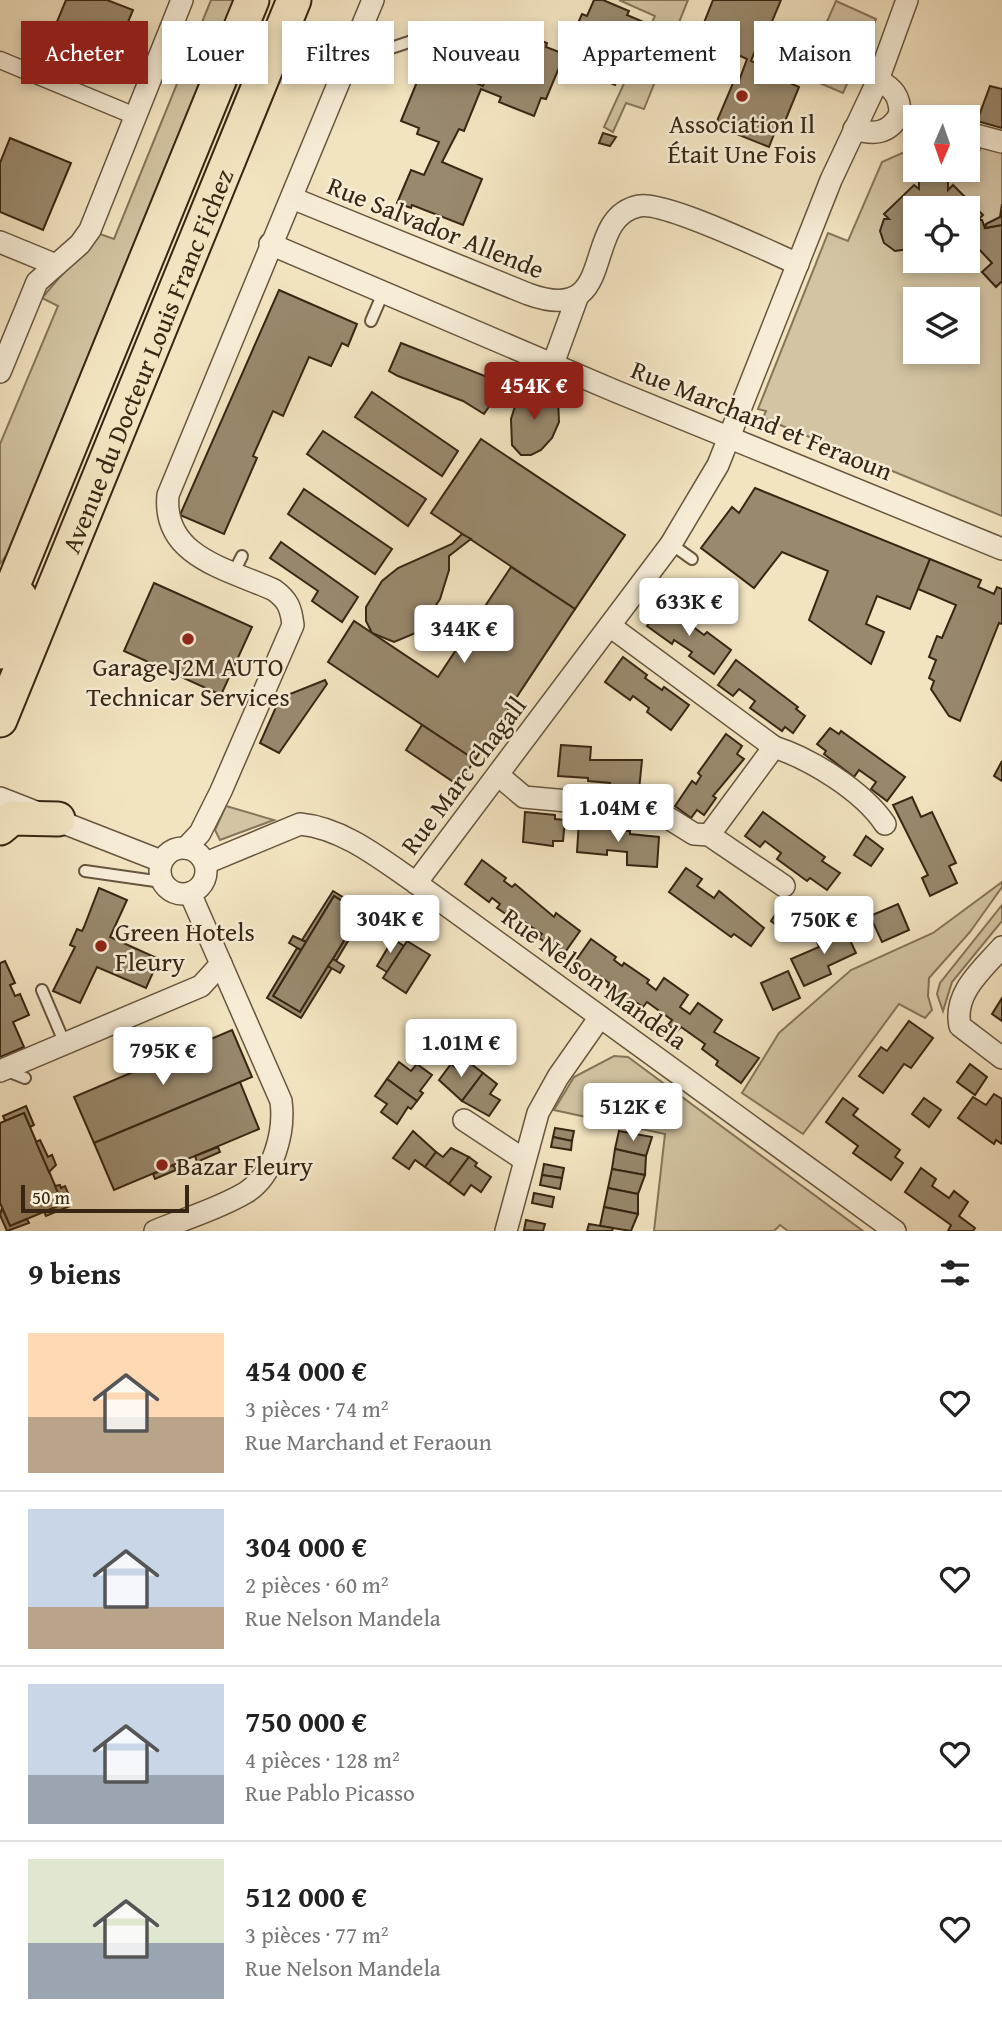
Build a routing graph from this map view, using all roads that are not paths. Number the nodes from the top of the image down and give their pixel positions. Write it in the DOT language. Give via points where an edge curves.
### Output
graph roads {
  1 [pos="181,0"];
  2 [pos="252,0"];
  3 [pos="294,0"];
  4 [pos="373,0"];
  5 [pos="908,0"];
  6 [pos="364,21"];
  7 [pos="0,60"];
  8 [pos="878,80"];
  9 [pos="338,84"];
  10 [pos="903,109"];
  11 [pos="135,116"];
  12 [pos="903,119"];
  13 [pos="854,129"];
  14 [pos="980,136"];
  15 [pos="1002,142"];
  16 [pos="292,198"];
  17 [pos="0,242"];
  18 [pos="270,244"];
  19 [pos="798,264"];
  20 [pos="56,265"];
  21 [pos="383,293"];
  22 [pos="578,298"];
  23 [pos="371,321"];
  24 [pos="7,333"];
  25 [pos="553,364"];
  26 [pos="0,372"];
  27 [pos="729,435"];
  28 [pos="35,534"];
  29 [pos="671,544"];
  30 [pos="1002,549"];
  31 [pos="692,559"];
  32 [pos="0,578"];
  33 [pos="0,617"];
  34 [pos="610,626"];
  35 [pos="0,652"];
  36 [pos="0,720"];
  37 [pos="774,747"];
  38 [pos="498,775"];
  39 [pos="0,798"];
  40 [pos="58,819"];
  41 [pos="885,824"];
  42 [pos="0,828"];
  43 [pos="709,835"];
  44 [pos="186,848"];
  45 [pos="206,863"];
  46 [pos="85,871"];
  47 [pos="162,872"];
  48 [pos="416,883"];
  49 [pos="784,886"];
  50 [pos="190,893"];
  51 [pos="1002,947"];
  52 [pos="221,964"];
  53 [pos="41,990"];
  54 [pos="600,1017"];
  55 [pos="65,1044"];
  56 [pos="1002,1058"];
  57 [pos="2,1070"];
  58 [pos="25,1078"];
  59 [pos="464,1120"];
  60 [pos="523,1159"];
  61 [pos="155,1231"];
  62 [pos="506,1231"];
  63 [pos="895,1231"];
  1 -- 11 [label="street"];
  2 -- 28 [label="main road, Avenue du Docteur Louis Franc Fichez"];
  3 -- 36 [label="main road, Avenue du Docteur Louis Franc Fichez"];
  4 -- 6 [label="street"];
  5 -- 8 [label="street"];
  7 -- 11 [label="street"];
  8 -- 10 [label="street" via="892,88"];
  8 -- 13 [label="street"];
  9 -- 16 [label="street"];
  11 -- 20 [label="street" via="90,230"];
  12 -- 13 [label="street" via="882,132"];
  13 -- 19 [label="street"];
  14 -- 15 [label="street"];
  16 -- 18 [label="street"];
  16 -- 22 [label="street, Rue Salvador Allende" via="545,301 562,303"];
  17 -- 20 [label="street"];
  18 -- 21 [label="street, Rue Marchand et Feraoun"];
  18 -- 44 [label="street" via="168,495 166,515 180,543 193,553 238,564 285,598 293,625 221,791 200,833"];
  19 -- 22 [label="street" via="664,209 637,206 615,221"];
  19 -- 27 [label="street, Rue Marc Chagall"];
  20 -- 24 [label="street" via="37,282"];
  21 -- 23 [label="lane"];
  21 -- 25 [label="street, Rue Marchand et Feraoun"];
  22 -- 25 [label="street"];
  24 -- 26 [label="street"];
  25 -- 27 [label="street, Rue Marchand et Feraoun"];
  27 -- 29 [label="street, Rue Marc Chagall" via="702,495"];
  27 -- 30 [label="street, Rue Marchand et Feraoun"];
  28 -- 32 [label="main road"];
  28 -- 33 [label="main road, Avenue du Docteur Louis Franc Fichez"];
  28 -- 35 [label="main road" via="23,591"];
  29 -- 31 [label="lane"];
  29 -- 34 [label="street, Rue Marc Chagall"];
  34 -- 37 [label="street"];
  34 -- 38 [label="street, Rue Marc Chagall"];
  37 -- 41 [label="street" via="800,755 873,806"];
  37 -- 43 [label="street"];
  38 -- 43 [label="street" via="524,797 654,808 694,834"];
  38 -- 48 [label="street, Rue Marc Chagall"];
  39 -- 40 [label="street"];
  40 -- 42 [label="main road" via="12,818"];
  40 -- 47 [label="street"];
  43 -- 49 [label="street"];
  44 -- 45 [label="street" via="198,852"];
  44 -- 47 [label="street" via="169,851"];
  45 -- 48 [label="street, Rue Nelson Mandela" via="300,824 314,825 348,839"];
  45 -- 50 [label="street" via="207,877"];
  46 -- 47 [label="lane"];
  47 -- 50 [label="street" via="178,894"];
  48 -- 54 [label="street, Rue Nelson Mandela"];
  50 -- 52 [label="street"];
  51 -- 56 [label="street" via="961,997 957,1014 960,1026"];
  52 -- 55 [label="street" via="201,986"];
  52 -- 61 [label="street" via="281,1101 281,1135 263,1175 247,1192"];
  53 -- 55 [label="lane"];
  54 -- 60 [label="street" via="538,1113"];
  54 -- 63 [label="street, Rue Nelson Mandela"];
  55 -- 57 [label="street"];
  57 -- 58 [label="lane"];
  59 -- 60 [label="street"];
  60 -- 62 [label="street"];
}
